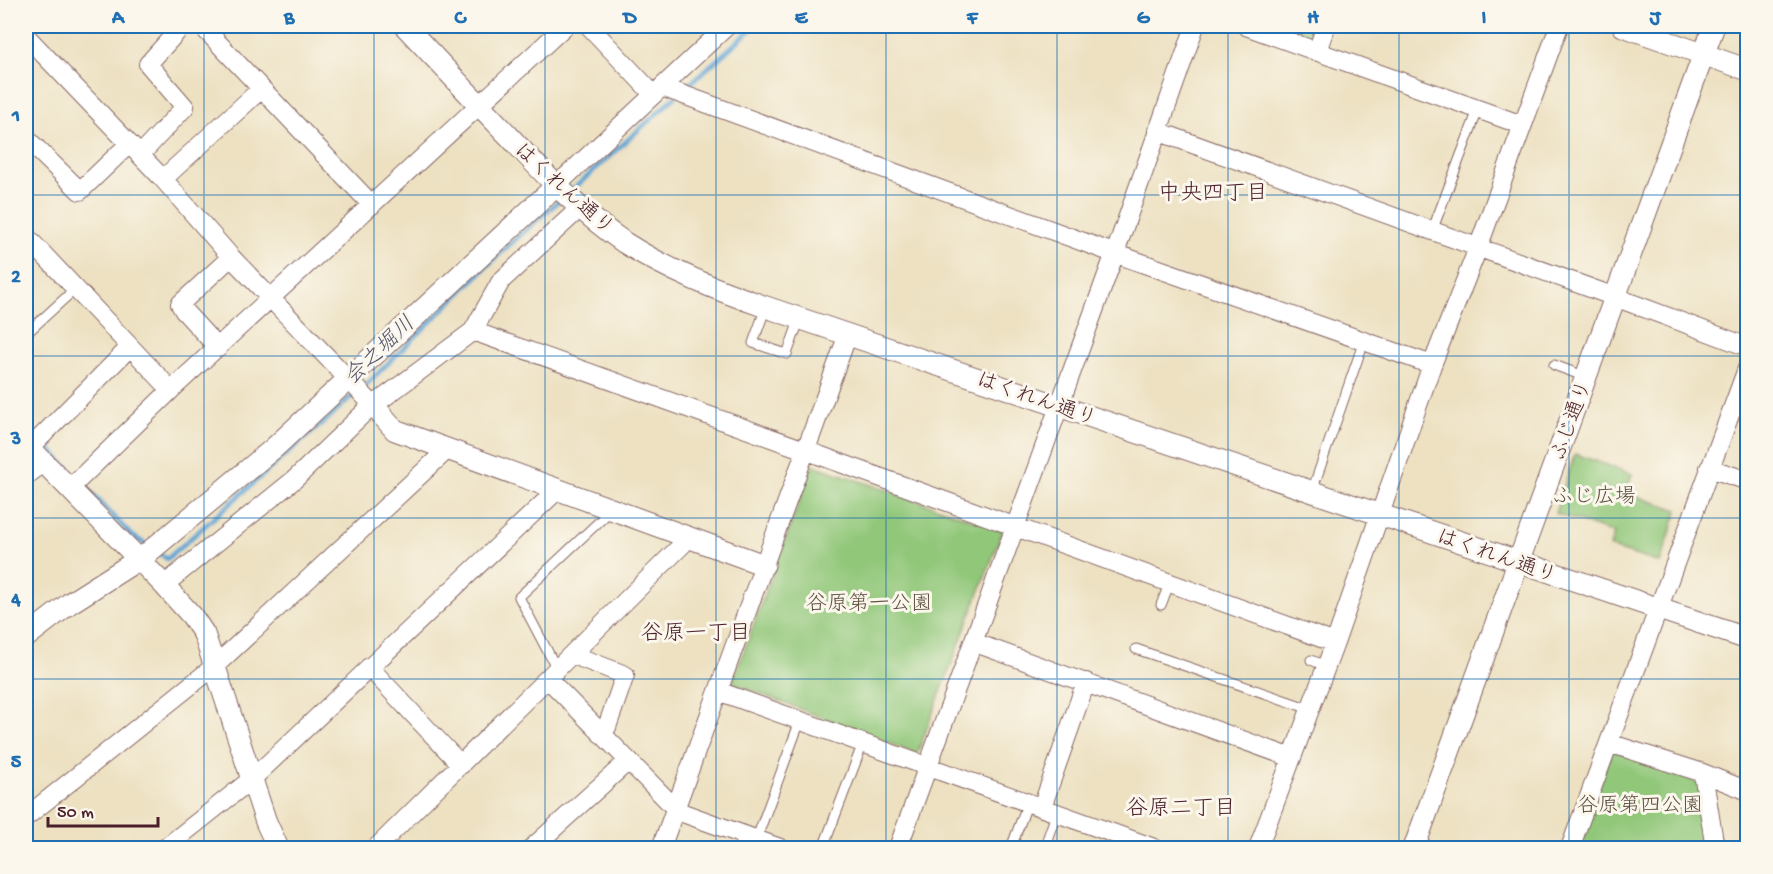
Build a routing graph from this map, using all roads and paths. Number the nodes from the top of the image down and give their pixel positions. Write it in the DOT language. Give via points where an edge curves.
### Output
graph roads {
  1 [pos="182,26"];
  2 [pos="202,26"];
  3 [pos="405,26"];
  4 [pos="565,26"];
  5 [pos="589,26"];
  6 [pos="727,26"];
  7 [pos="1195,26"];
  8 [pos="1246,26"];
  9 [pos="1326,26"];
  10 [pos="1559,26"];
  11 [pos="1623,26"];
  12 [pos="1714,26"];
  13 [pos="26,36"];
  14 [pos="1317,51"];
  15 [pos="1704,54"];
  16 [pos="1748,70"];
  17 [pos="261,89"];
  18 [pos="661,90"];
  19 [pos="478,105"];
  20 [pos="1478,110"];
  21 [pos="1522,125"];
  22 [pos="1157,131"];
  23 [pos="26,143"];
  24 [pos="134,150"];
  25 [pos="163,179"];
  26 [pos="568,197"];
  27 [pos="372,205"];
  28 [pos="1432,231"];
  29 [pos="26,236"];
  30 [pos="1478,248"];
  31 [pos="1115,253"];
  32 [pos="231,257"];
  33 [pos="75,289"];
  34 [pos="1615,297"];
  35 [pos="270,299"];
  36 [pos="766,306"];
  37 [pos="800,318"];
  38 [pos="473,331"];
  39 [pos="26,334"];
  40 [pos="848,334"];
  41 [pos="1364,341"];
  42 [pos="130,347"];
  43 [pos="218,348"];
  44 [pos="1748,348"];
  45 [pos="1432,365"];
  46 [pos="1554,365"];
  47 [pos="1748,366"];
  48 [pos="1586,377"];
  49 [pos="171,390"];
  50 [pos="360,392"];
  51 [pos="1058,405"];
  52 [pos="448,449"];
  53 [pos="806,450"];
  54 [pos="33,452"];
  55 [pos="1709,468"];
  56 [pos="26,476"];
  57 [pos="1748,481"];
  58 [pos="77,482"];
  59 [pos="554,490"];
  60 [pos="1312,491"];
  61 [pos="608,509"];
  62 [pos="1379,515"];
  63 [pos="1016,526"];
  64 [pos="687,537"];
  65 [pos="146,555"];
  66 [pos="1517,562"];
  67 [pos="764,565"];
  68 [pos="1170,582"];
  69 [pos="164,585"];
  70 [pos="1161,605"];
  71 [pos="1658,610"];
  72 [pos="28,630"];
  73 [pos="1748,639"];
  74 [pos="974,642"];
  75 [pos="1335,643"];
  76 [pos="1136,649"];
  77 [pos="574,651"];
  78 [pos="216,665"];
  79 [pos="369,667"];
  80 [pos="552,674"];
  81 [pos="1086,682"];
  82 [pos="718,691"];
  83 [pos="1310,709"];
  84 [pos="800,721"];
  85 [pos="601,734"];
  86 [pos="863,743"];
  87 [pos="1609,743"];
  88 [pos="1292,758"];
  89 [pos="627,762"];
  90 [pos="461,765"];
  91 [pos="928,766"];
  92 [pos="1703,773"];
  93 [pos="253,778"];
  94 [pos="1748,791"];
  95 [pos="1042,807"];
  96 [pos="675,808"];
  97 [pos="26,817"];
  98 [pos="746,842"];
  99 [pos="176,845"];
  100 [pos="533,848"];
  101 [pos="278,849"];
  102 [pos="376,849"];
  103 [pos="661,849"];
  104 [pos="780,849"];
  105 [pos="823,849"];
  106 [pos="898,849"];
  107 [pos="1011,849"];
  108 [pos="1044,849"];
  109 [pos="1154,849"];
  110 [pos="1258,849"];
  111 [pos="1414,849"];
  112 [pos="1570,849"];
  113 [pos="1715,849"];
  1 -- 24 [label="street" via="148,64 185,107"];
  2 -- 17 [label="street"];
  3 -- 19 [label="street, はくれん通り"];
  4 -- 19 [label="street"];
  5 -- 18 [label="street"];
  6 -- 18 [label="street"];
  7 -- 22 [label="street"];
  8 -- 14 [label="street"];
  9 -- 14 [label="street"];
  10 -- 21 [label="street"];
  11 -- 15 [label="street"];
  12 -- 15 [label="street, ふじ通り"];
  13 -- 24 [label="street"];
  14 -- 20 [label="street"];
  15 -- 16 [label="street"];
  15 -- 34 [label="street, ふじ通り"];
  17 -- 25 [label="street"];
  17 -- 27 [label="street"];
  18 -- 26 [label="street"];
  18 -- 31 [label="street"];
  19 -- 26 [label="street, はくれん通り"];
  19 -- 27 [label="street"];
  20 -- 21 [label="street"];
  20 -- 28 [label="lane"];
  21 -- 30 [label="street"];
  22 -- 28 [label="street"];
  22 -- 31 [label="street"];
  23 -- 24 [label="street" via="28,140 81,191"];
  24 -- 25 [label="street"];
  25 -- 32 [label="street"];
  26 -- 36 [label="street, はくれん通り" via="653,260"];
  26 -- 38 [label="street" via="501,281"];
  26 -- 50 [label="street"];
  27 -- 35 [label="street"];
  28 -- 30 [label="street"];
  29 -- 33 [label="street"];
  30 -- 34 [label="street"];
  30 -- 45 [label="street"];
  31 -- 41 [label="street"];
  31 -- 51 [label="street"];
  32 -- 35 [label="street"];
  32 -- 43 [label="street" via="180,304"];
  33 -- 39 [label="lane"];
  33 -- 42 [label="street"];
  34 -- 44 [label="street"];
  34 -- 48 [label="street, ふじ通り"];
  35 -- 43 [label="street"];
  35 -- 50 [label="street"];
  36 -- 37 [label="street, はくれん通り"];
  36 -- 37 [label="lane" via="753,343 787,354"];
  37 -- 40 [label="street, はくれん通り"];
  38 -- 50 [label="street"];
  38 -- 53 [label="street"];
  40 -- 51 [label="street, はくれん通り"];
  40 -- 53 [label="street"];
  41 -- 45 [label="street"];
  41 -- 60 [label="lane"];
  42 -- 49 [label="street"];
  42 -- 54 [label="street"];
  43 -- 49 [label="street"];
  45 -- 62 [label="street"];
  46 -- 48 [label="lane"];
  47 -- 55 [label="street"];
  48 -- 66 [label="street, ふじ通り"];
  49 -- 58 [label="street"];
  50 -- 52 [label="street" via="395,430"];
  50 -- 65 [label="street" via="274,448"];
  50 -- 69 [label="street" via="295,479"];
  51 -- 60 [label="street, はくれん通り"];
  51 -- 63 [label="street"];
  52 -- 59 [label="street"];
  52 -- 78 [label="street"];
  53 -- 63 [label="street"];
  53 -- 67 [label="street"];
  54 -- 56 [label="street"];
  54 -- 58 [label="street"];
  55 -- 57 [label="street"];
  55 -- 71 [label="street"];
  58 -- 65 [label="street"];
  59 -- 61 [label="street"];
  59 -- 79 [label="street"];
  60 -- 62 [label="street, はくれん通り"];
  61 -- 64 [label="street"];
  61 -- 80 [label="lane" via="519,597"];
  62 -- 66 [label="street, はくれん通り"];
  62 -- 75 [label="street"];
  63 -- 68 [label="street"];
  63 -- 74 [label="street"];
  64 -- 67 [label="street"];
  64 -- 77 [label="street"];
  65 -- 69 [label="street"];
  65 -- 72 [label="street"];
  66 -- 71 [label="street, はくれん通り"];
  66 -- 111 [label="street, ふじ通り"];
  67 -- 82 [label="street"];
  68 -- 70 [label="lane"];
  68 -- 75 [label="street"];
  69 -- 78 [label="street" via="204,634"];
  71 -- 73 [label="street, はくれん通り"];
  71 -- 87 [label="street"];
  74 -- 81 [label="street"];
  74 -- 91 [label="street"];
  75 -- 83 [label="street" via="1318,663"];
  76 -- 83 [label="lane"];
  77 -- 80 [label="street"];
  77 -- 85 [label="street" via="581,658 625,675"];
  78 -- 93 [label="street"];
  78 -- 97 [label="street"];
  79 -- 90 [label="street"];
  79 -- 93 [label="street"];
  80 -- 85 [label="street"];
  80 -- 90 [label="street"];
  81 -- 88 [label="street"];
  81 -- 95 [label="street"];
  82 -- 84 [label="street"];
  82 -- 96 [label="street"];
  83 -- 88 [label="street"];
  84 -- 86 [label="street"];
  84 -- 98 [label="lane"];
  85 -- 89 [label="street"];
  86 -- 91 [label="street"];
  86 -- 105 [label="lane"];
  87 -- 92 [label="street"];
  87 -- 112 [label="street"];
  88 -- 110 [label="street"];
  89 -- 96 [label="street"];
  89 -- 100 [label="street"];
  90 -- 102 [label="street"];
  91 -- 95 [label="street"];
  91 -- 106 [label="street"];
  92 -- 94 [label="street"];
  92 -- 113 [label="street"];
  93 -- 99 [label="street"];
  93 -- 101 [label="street"];
  95 -- 107 [label="lane"];
  95 -- 108 [label="lane"];
  95 -- 109 [label="street"];
  96 -- 98 [label="street"];
  96 -- 103 [label="street"];
  98 -- 104 [label="street"];
}
